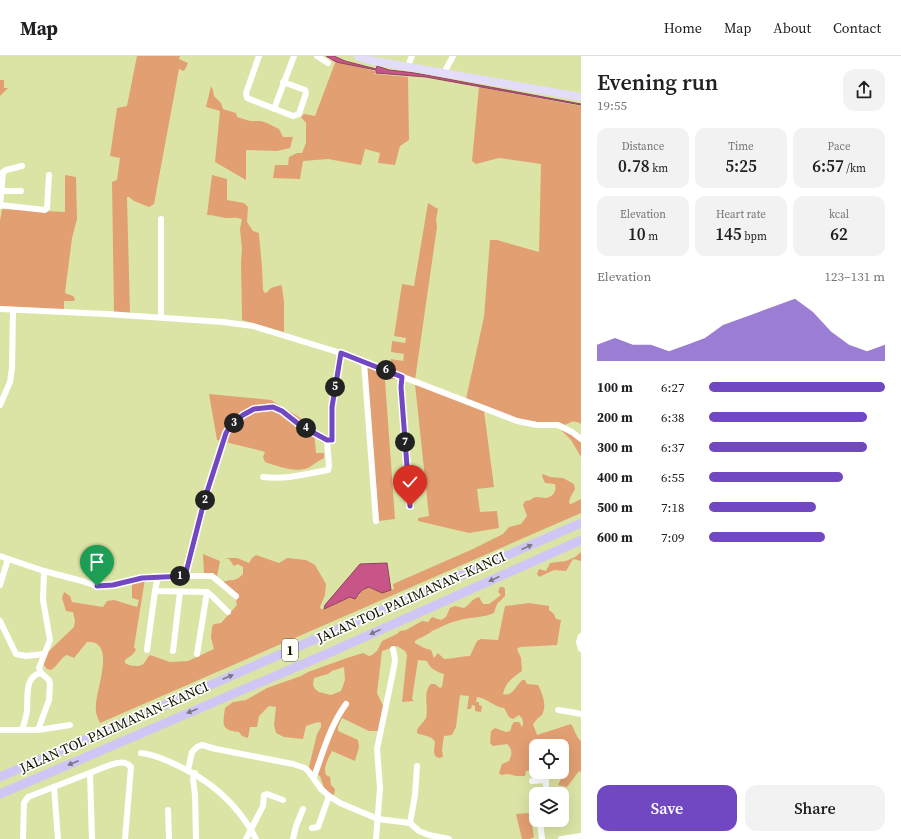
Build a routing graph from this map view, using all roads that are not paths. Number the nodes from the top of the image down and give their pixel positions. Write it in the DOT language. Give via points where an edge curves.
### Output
graph roads {
  1 [pos="259,56"];
  2 [pos="294,56"];
  3 [pos="317,56"];
  4 [pos="358,56"];
  5 [pos="412,56"];
  6 [pos="453,56"];
  7 [pos="328,63"];
  8 [pos="408,66"];
  9 [pos="444,73"];
  10 [pos="283,82"];
  11 [pos="581,98"];
  12 [pos="274,109"];
  13 [pos="22,166"];
  14 [pos="49,175"];
  15 [pos="2,191"];
  16 [pos="21,191"];
  17 [pos="0,205"];
  18 [pos="161,219"];
  19 [pos="0,309"];
  20 [pos="14,310"];
  21 [pos="161,317"];
  22 [pos="341,353"];
  23 [pos="364,362"];
  24 [pos="402,377"];
  25 [pos="0,405"];
  26 [pos="581,439"];
  27 [pos="327,440"];
  28 [pos="263,477"];
  29 [pos="410,506"];
  30 [pos="376,521"];
  31 [pos="581,523"];
  32 [pos="581,540"];
  33 [pos="0,556"];
  34 [pos="8,559"];
  35 [pos="44,571"];
  36 [pos="158,576"];
  37 [pos="185,576"];
  38 [pos="0,585"];
  39 [pos="155,591"];
  40 [pos="180,592"];
  41 [pos="207,592"];
  42 [pos="236,596"];
  43 [pos="228,612"];
  44 [pos="0,621"];
  45 [pos="581,636"];
  46 [pos="304,644"];
  47 [pos="393,649"];
  48 [pos="581,649"];
  49 [pos="147,650"];
  50 [pos="172,651"];
  51 [pos="44,654"];
  52 [pos="197,654"];
  53 [pos="311,660"];
  54 [pos="41,673"];
  55 [pos="346,704"];
  56 [pos="558,710"];
  57 [pos="580,714"];
  58 [pos="70,725"];
  59 [pos="0,730"];
  60 [pos="22,730"];
  61 [pos="38,730"];
  62 [pos="141,753"];
  63 [pos="417,766"];
  64 [pos="188,770"];
  65 [pos="90,773"];
  66 [pos="194,776"];
  67 [pos="0,777"];
  68 [pos="314,777"];
  69 [pos="532,781"];
  70 [pos="54,787"];
  71 [pos="546,787"];
  72 [pos="0,794"];
  73 [pos="329,796"];
  74 [pos="283,800"];
  75 [pos="303,809"];
  76 [pos="168,810"];
  77 [pos="378,819"];
  78 [pos="410,823"];
  79 [pos="541,827"];
  80 [pos="312,828"];
  81 [pos="249,835"];
  82 [pos="581,836"];
  83 [pos="439,838"];
  84 [pos="23,839"];
  85 [pos="58,839"];
  86 [pos="92,839"];
  87 [pos="125,839"];
  88 [pos="169,839"];
  89 [pos="196,839"];
  90 [pos="256,839"];
  91 [pos="293,839"];
  92 [pos="376,839"];
  93 [pos="449,839"];
  94 [pos="542,839"];
  95 [pos="561,839"];
  1 -- 12 [label="street" via="246,95 248,99"];
  2 -- 10 [label="street"];
  3 -- 7 [label="street"];
  4 -- 8 [label="main road"];
  5 -- 8 [label="street"];
  6 -- 9 [label="street"];
  8 -- 9 [label="main road"];
  9 -- 11 [label="main road"];
  10 -- 12 [label="street"];
  10 -- 12 [label="street" via="305,90 299,114 293,116"];
  13 -- 15 [label="street" via="3,172"];
  14 -- 17 [label="street" via="48,208 45,210"];
  15 -- 16 [label="street"];
  15 -- 17 [label="street"];
  18 -- 21 [label="street"];
  19 -- 20 [label="street"];
  20 -- 21 [label="street"];
  20 -- 25 [label="street" via="10,382"];
  21 -- 22 [label="street" via="240,323"];
  22 -- 23 [label="street"];
  22 -- 27 [label="street" via="332,407 332,440"];
  23 -- 24 [label="street"];
  23 -- 30 [label="street"];
  24 -- 26 [label="street" via="517,421 537,425 558,425"];
  24 -- 29 [label="street"];
  27 -- 28 [label="street" via="328,470 277,479"];
  27 -- 37 [label="street" via="273,407 250,411 237,419 226,433 205,498"];
  46 -- 31 [label="highway, JALAN TOL PALIMANAN–KANCI / 1, one-way"];
  32 -- 53 [label="highway, JALAN TOL PALIMANAN–KANCI / 1, one-way"];
  33 -- 34 [label="street"];
  34 -- 35 [label="street"];
  34 -- 38 [label="street"];
  35 -- 36 [label="street" via="97,586"];
  35 -- 51 [label="street" via="43,600 50,640"];
  36 -- 37 [label="street"];
  36 -- 39 [label="street"];
  37 -- 42 [label="street" via="212,576"];
  39 -- 40 [label="street"];
  39 -- 49 [label="street"];
  40 -- 41 [label="street"];
  40 -- 50 [label="street"];
  41 -- 43 [label="street"];
  41 -- 52 [label="street"];
  44 -- 51 [label="street" via="16,654"];
  45 -- 48 [label="street"];
  46 -- 53 [label="highway"];
  67 -- 46 [label="highway, JALAN TOL PALIMANAN–KANCI / 1, one-way"];
  47 -- 77 [label="street" via="394,667 377,749 380,788"];
  51 -- 54 [label="street" via="40,666"];
  53 -- 72 [label="highway, JALAN TOL PALIMANAN–KANCI / 1, one-way"];
  54 -- 60 [label="street" via="31,678 29,683 26,717"];
  54 -- 61 [label="street" via="50,684 49,700"];
  55 -- 68 [label="street" via="332,726"];
  56 -- 57 [label="street"];
  58 -- 61 [label="street"];
  59 -- 60 [label="street"];
  60 -- 61 [label="street"];
  62 -- 64 [label="street" via="156,756"];
  63 -- 78 [label="street"];
  64 -- 66 [label="street"];
  64 -- 68 [label="street" via="192,752 202,745 293,764 305,768"];
  65 -- 70 [label="street"];
  65 -- 86 [label="street"];
  65 -- 87 [label="street" via="123,762 131,767"];
  66 -- 81 [label="street" via="206,781 230,801 245,820"];
  66 -- 89 [label="street"];
  68 -- 73 [label="street"];
  69 -- 71 [label="street" via="546,780"];
  70 -- 84 [label="street" via="28,797 24,803"];
  70 -- 85 [label="street"];
  73 -- 77 [label="street"];
  73 -- 80 [label="street" via="318,827"];
  74 -- 81 [label="street" via="264,795 263,806"];
  75 -- 91 [label="street"];
  76 -- 88 [label="street"];
  77 -- 78 [label="street"];
  77 -- 92 [label="street"];
  78 -- 83 [label="street" via="420,831"];
  79 -- 94 [label="street"];
  81 -- 90 [label="street"];
  82 -- 95 [label="street"];
  83 -- 93 [label="street"];
}
